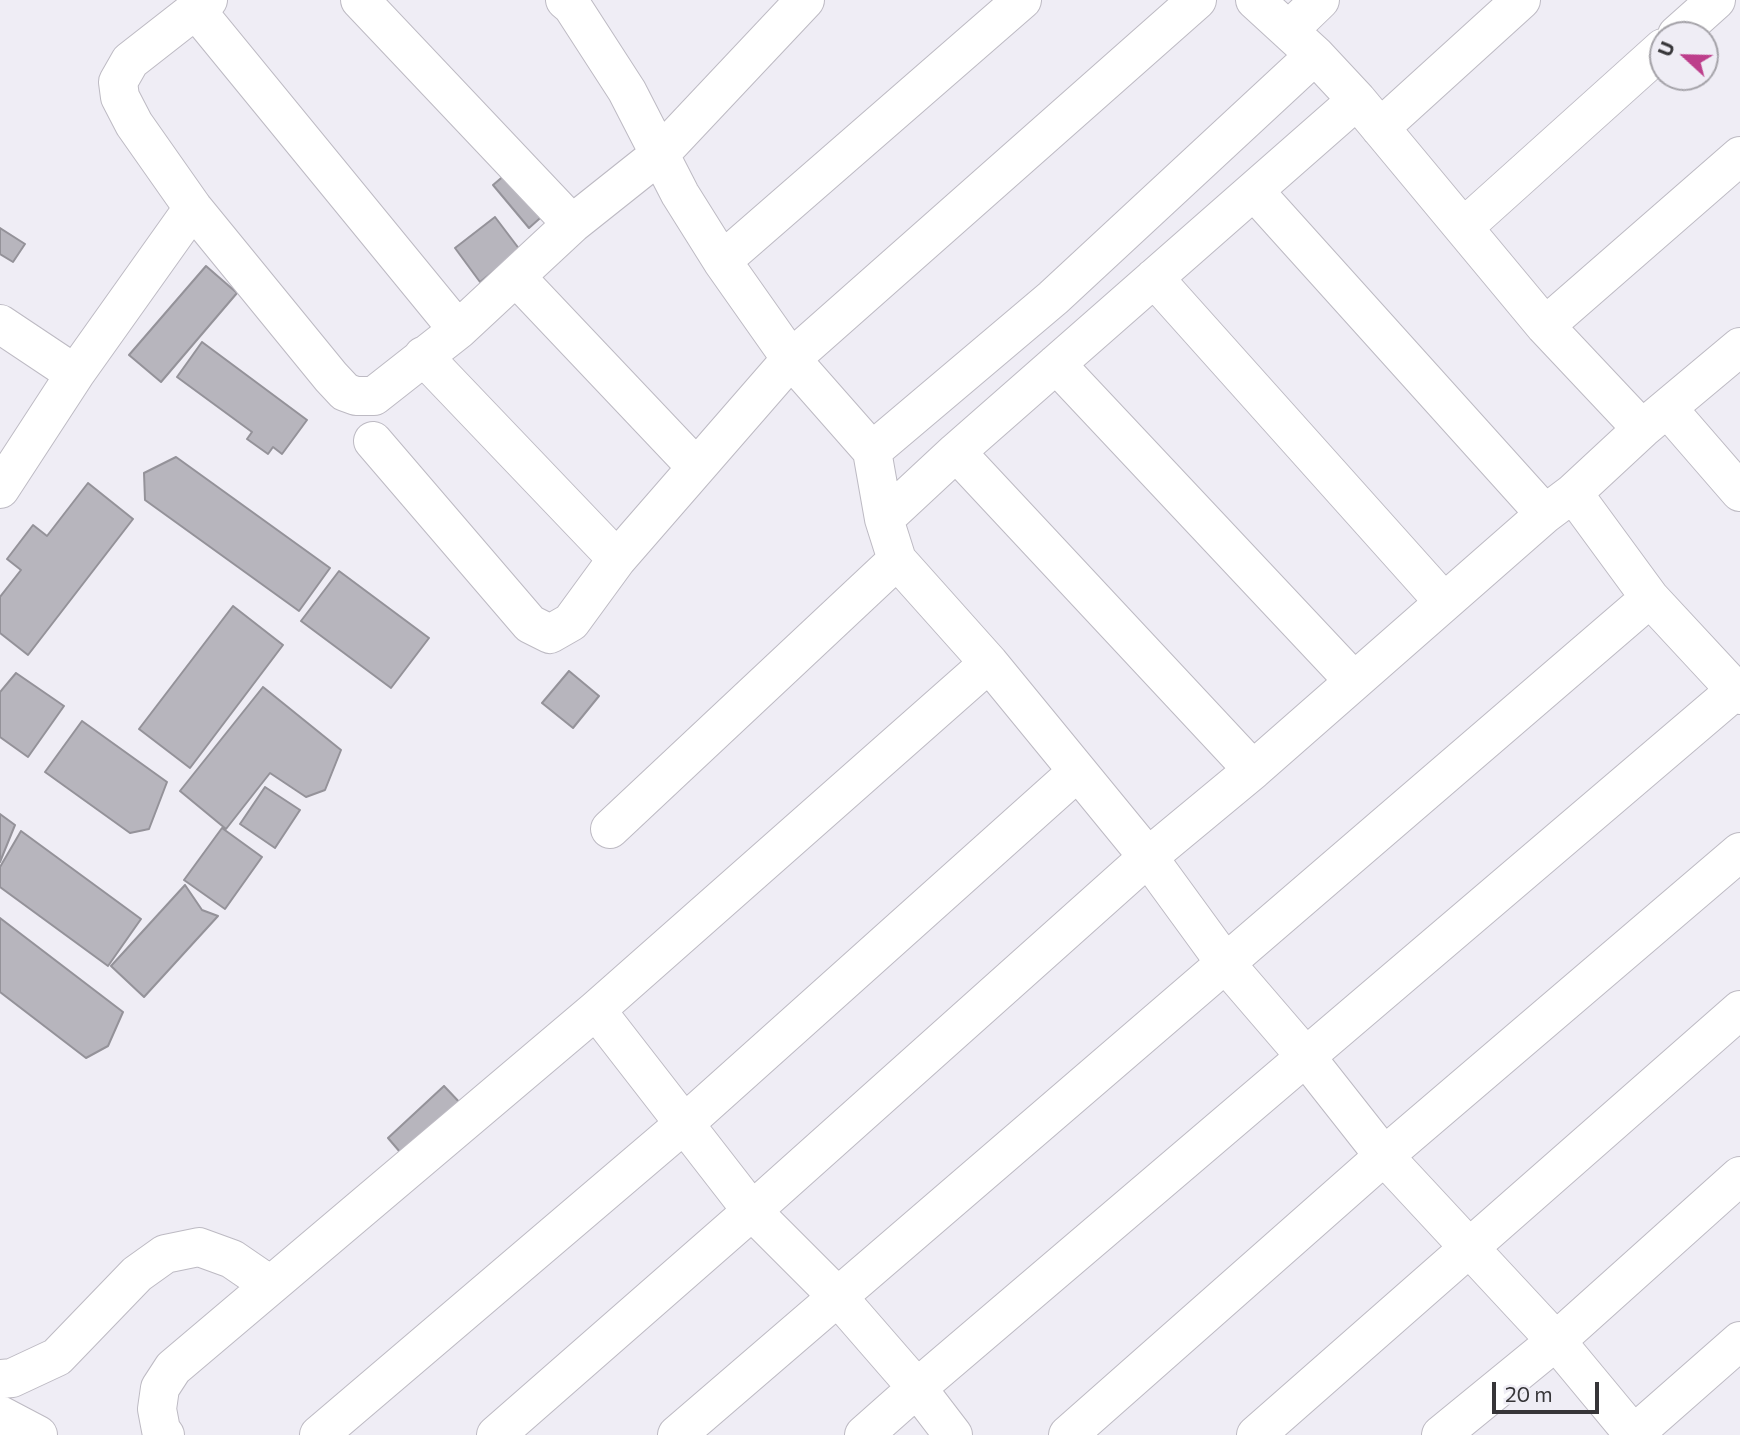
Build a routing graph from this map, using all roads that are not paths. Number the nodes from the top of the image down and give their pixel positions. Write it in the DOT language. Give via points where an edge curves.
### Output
graph roads {
  1 [pos="360,0"];
  2 [pos="805,0"];
  3 [pos="1022,0"];
  4 [pos="1197,0"];
  5 [pos="1255,0"];
  6 [pos="1320,0"];
  7 [pos="1521,0"];
  8 [pos="1716,0"];
  9 [pos="572,2"];
  10 [pos="202,5"];
  11 [pos="1693,21"];
  12 [pos="1302,42"];
  13 [pos="1649,61"];
  14 [pos="1368,114"];
  15 [pos="1241,123"];
  16 [pos="660,154"];
  17 [pos="1740,156"];
  18 [pos="1267,179"];
  19 [pos="193,208"];
  20 [pos="572,224"];
  21 [pos="1464,226"];
  22 [pos="722,261"];
  23 [pos="516,277"];
  24 [pos="1154,278"];
  25 [pos="0,324"];
  26 [pos="1545,327"];
  27 [pos="458,330"];
  28 [pos="1740,347"];
  29 [pos="423,356"];
  30 [pos="791,359"];
  31 [pos="1056,364"];
  32 [pos="75,374"];
  33 [pos="1655,419"];
  34 [pos="373,441"];
  35 [pos="872,451"];
  36 [pos="956,452"];
  37 [pos="696,467"];
  38 [pos="0,489"];
  39 [pos="1740,492"];
  40 [pos="1559,504"];
  41 [pos="884,519"];
  42 [pos="617,559"];
  43 [pos="897,560"];
  44 [pos="1650,598"];
  45 [pos="1444,602"];
  46 [pos="989,663"];
  47 [pos="1354,681"];
  48 [pos="1738,693"];
  49 [pos="1253,770"];
  50 [pos="1077,772"];
  51 [pos="610,829"];
  52 [pos="1740,852"];
  53 [pos="1148,857"];
  54 [pos="1226,964"];
  55 [pos="596,1010"];
  56 [pos="1740,1010"];
  57 [pos="1306,1057"];
  58 [pos="684,1124"];
  59 [pos="1384,1156"];
  60 [pos="1740,1176"];
  61 [pos="752,1211"];
  62 [pos="1470,1247"];
  63 [pos="270,1285"];
  64 [pos="836,1296"];
  65 [pos="1556,1341"];
  66 [pos="1740,1341"];
  67 [pos="0,1379"];
  68 [pos="916,1388"];
  69 [pos="0,1415"];
  70 [pos="38,1435"];
  71 [pos="165,1435"];
  72 [pos="319,1435"];
  73 [pos="496,1435"];
  74 [pos="677,1435"];
  75 [pos="864,1435"];
  76 [pos="953,1435"];
  77 [pos="1068,1435"];
  78 [pos="1256,1435"];
  79 [pos="1441,1435"];
  80 [pos="1633,1435"];
  1 -- 20 [label="street"];
  2 -- 16 [label="street"];
  3 -- 22 [label="street"];
  4 -- 30 [label="street"];
  5 -- 12 [label="street"];
  6 -- 12 [label="street"];
  7 -- 14 [label="street"];
  8 -- 11 [label="street"];
  9 -- 16 [label="street"];
  10 -- 19 [label="street" via="130,61 118,82 134,124"];
  10 -- 27 [label="street"];
  12 -- 14 [label="street"];
  12 -- 15 [label="street"];
  13 -- 21 [label="street"];
  14 -- 18 [label="street"];
  14 -- 21 [label="street"];
  15 -- 18 [label="street"];
  15 -- 35 [label="street" via="1053,298"];
  16 -- 20 [label="street"];
  16 -- 22 [label="street"];
  17 -- 26 [label="street"];
  18 -- 24 [label="street"];
  18 -- 40 [label="street"];
  19 -- 29 [label="street" via="345,392 374,396"];
  19 -- 32 [label="street"];
  20 -- 23 [label="street"];
  21 -- 26 [label="street"];
  22 -- 30 [label="street"];
  23 -- 27 [label="street"];
  23 -- 37 [label="street"];
  24 -- 31 [label="street"];
  24 -- 45 [label="street"];
  25 -- 32 [label="street"];
  26 -- 33 [label="street"];
  27 -- 29 [label="street"];
  28 -- 33 [label="street"];
  29 -- 42 [label="street"];
  30 -- 35 [label="street"];
  30 -- 37 [label="street"];
  31 -- 36 [label="street"];
  31 -- 47 [label="street"];
  32 -- 38 [label="street"];
  33 -- 39 [label="street"];
  33 -- 40 [label="street"];
  34 -- 42 [label="street" via="530,624 540,629 551,634 571,622"];
  35 -- 41 [label="street"];
  36 -- 41 [label="street"];
  36 -- 49 [label="street"];
  37 -- 42 [label="street"];
  40 -- 44 [label="street"];
  40 -- 45 [label="street"];
  41 -- 43 [label="street"];
  43 -- 46 [label="street"];
  43 -- 51 [label="street"];
  44 -- 48 [label="street"];
  44 -- 54 [label="street"];
  45 -- 47 [label="street"];
  46 -- 50 [label="street"];
  46 -- 55 [label="street"];
  47 -- 49 [label="street"];
  48 -- 57 [label="street"];
  49 -- 53 [label="street"];
  50 -- 53 [label="street"];
  50 -- 58 [label="street"];
  52 -- 59 [label="street"];
  53 -- 54 [label="street"];
  53 -- 61 [label="street"];
  54 -- 57 [label="street"];
  54 -- 64 [label="street"];
  55 -- 58 [label="street"];
  55 -- 63 [label="street"];
  56 -- 62 [label="street"];
  57 -- 59 [label="street"];
  57 -- 68 [label="street"];
  58 -- 61 [label="street"];
  58 -- 72 [label="street"];
  59 -- 62 [label="street"];
  59 -- 77 [label="street"];
  60 -- 65 [label="street"];
  61 -- 64 [label="street"];
  61 -- 73 [label="street"];
  62 -- 65 [label="street"];
  62 -- 78 [label="street"];
  63 -- 67 [label="street" via="232,1259 199,1247 165,1254 137,1274 57,1357"];
  63 -- 71 [label="street" via="173,1368 160,1388 157,1409"];
  64 -- 68 [label="street"];
  64 -- 74 [label="street"];
  65 -- 79 [label="street"];
  65 -- 80 [label="street"];
  66 -- 80 [label="street"];
  68 -- 75 [label="street"];
  68 -- 76 [label="street"];
  69 -- 70 [label="street"];
}
